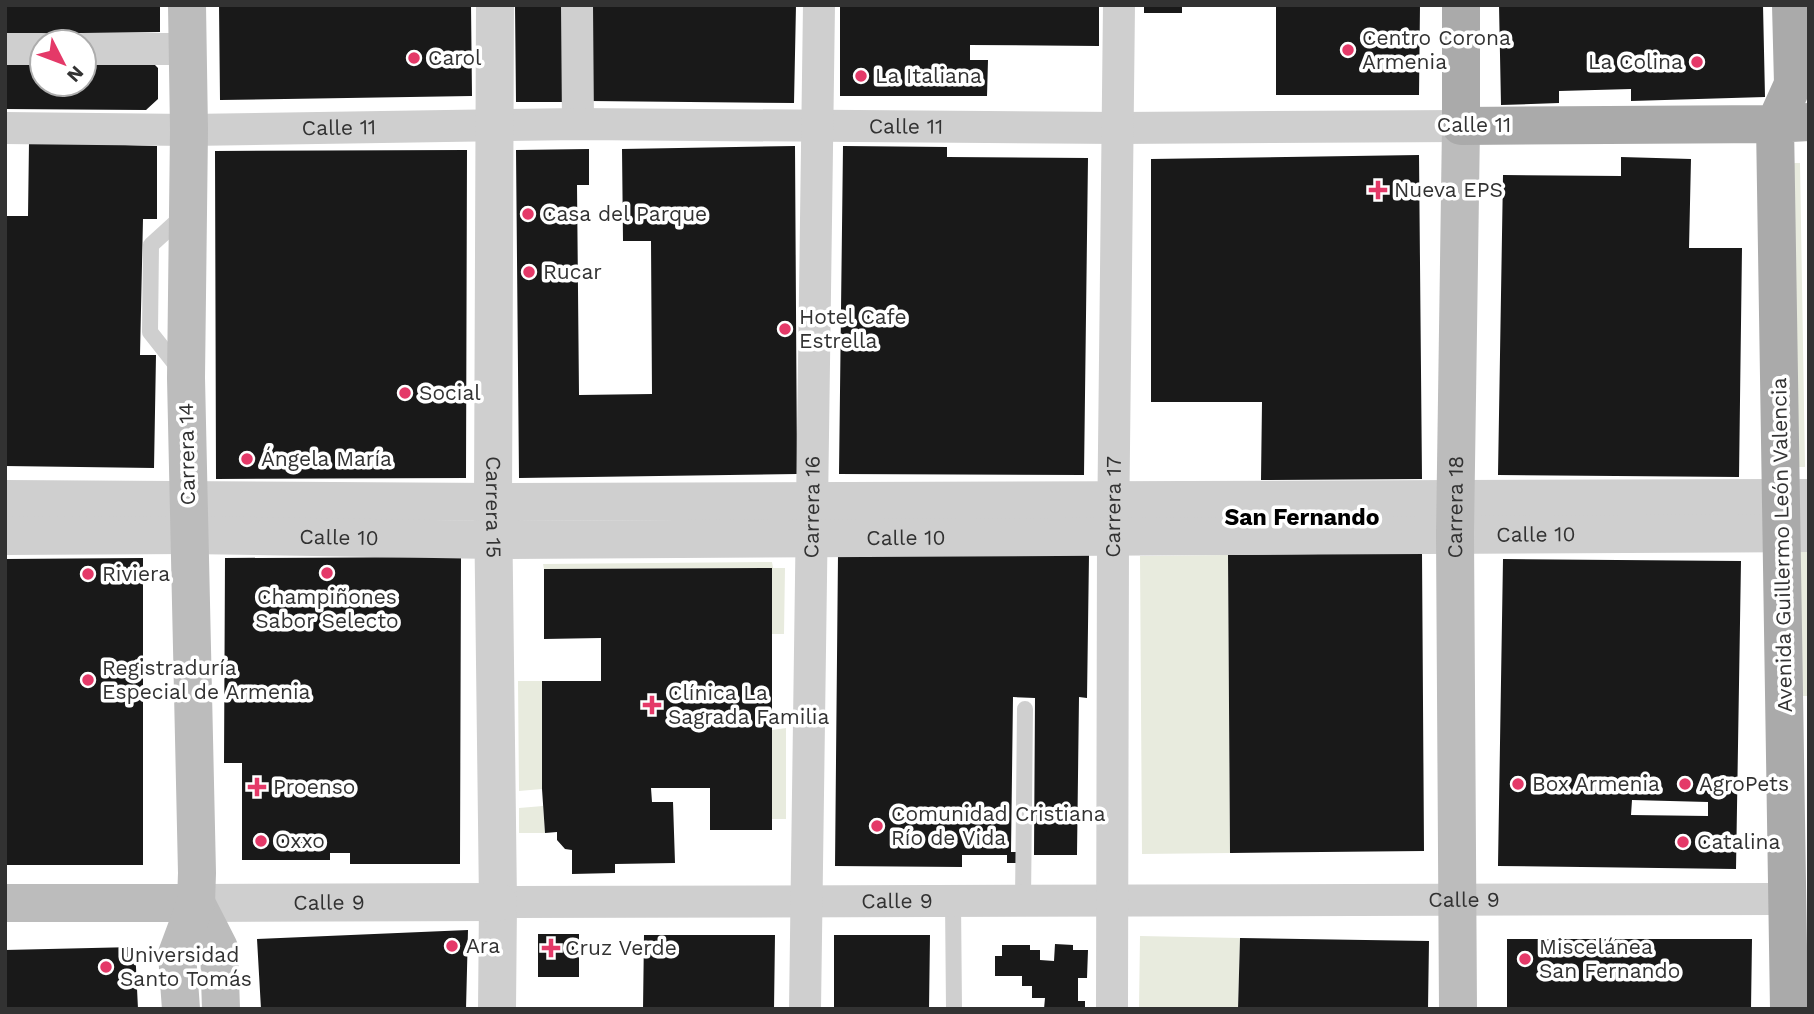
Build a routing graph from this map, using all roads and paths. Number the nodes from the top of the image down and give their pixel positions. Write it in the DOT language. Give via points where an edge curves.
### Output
graph roads {
  1 [pos="187,5"];
  2 [pos="495,5"];
  3 [pos="577,5"];
  4 [pos="819,5"];
  5 [pos="1119,5"];
  6 [pos="1461,5"];
  7 [pos="1791,5"];
  8 [pos="5,49"];
  9 [pos="28,49"];
  10 [pos="98,49"];
  11 [pos="188,49"];
  12 [pos="1797,111"];
  13 [pos="578,124"];
  14 [pos="494,125"];
  15 [pos="818,125"];
  16 [pos="1461,126"];
  17 [pos="5,128"];
  18 [pos="1118,128"];
  19 [pos="189,130"];
  20 [pos="5,499"];
  21 [pos="493,502"];
  22 [pos="1795,515"];
  23 [pos="188,517"];
  24 [pos="1456,517"];
  25 [pos="1114,518"];
  26 [pos="812,519"];
  27 [pos="5,536"];
  28 [pos="494,540"];
  29 [pos="1025,709"];
  30 [pos="1797,751"];
  31 [pos="1787,899"];
  32 [pos="1457,900"];
  33 [pos="807,901"];
  34 [pos="953,901"];
  35 [pos="1023,901"];
  36 [pos="1111,901"];
  37 [pos="498,902"];
  38 [pos="196,903"];
  39 [pos="5,904"];
  40 [pos="181,1009"];
  41 [pos="221,1009"];
  42 [pos="497,1009"];
  43 [pos="805,1009"];
  44 [pos="954,1009"];
  45 [pos="1112,1009"];
  46 [pos="1458,1009"];
  47 [pos="1789,1009"];
  1 -- 11 [label="main road, Carrera 14"];
  2 -- 14 [label="street, Carrera 15"];
  3 -- 13 [label="street"];
  4 -- 15 [label="street, Carrera 16"];
  5 -- 18 [label="street, Carrera 17"];
  6 -- 16 [label="main road, Carrera 18"];
  7 -- 12 [label="main road, Avenida Guillermo León Valencia"];
  8 -- 9 [label="street"];
  10 -- 11 [label="street"];
  11 -- 19 [label="main road, Carrera 14"];
  12 -- 16 [label="main road, Calle 11"];
  12 -- 22 [label="main road, Avenida Guillermo León Valencia"];
  13 -- 14 [label="street, Calle 11"];
  13 -- 15 [label="street, Calle 11"];
  14 -- 19 [label="street, Calle 11"];
  14 -- 21 [label="street, Carrera 15"];
  15 -- 18 [label="street, Calle 11"];
  15 -- 26 [label="street, Carrera 16"];
  16 -- 18 [label="street, Calle 11"];
  16 -- 24 [label="main road, Carrera 18"];
  17 -- 19 [label="street, Calle 11"];
  18 -- 25 [label="street, Carrera 17"];
  19 -- 23 [label="main road, Carrera 14"];
  20 -- 23 [label="street, Calle 10"];
  21 -- 23 [label="street, Calle 10"];
  21 -- 26 [label="street, Calle 10"];
  21 -- 28 [label="street, Carrera 15"];
  22 -- 24 [label="street, Calle 10"];
  22 -- 30 [label="main road, Avenida Guillermo León Valencia"];
  23 -- 27 [label="street, Calle 10"];
  23 -- 28 [label="street, Calle 10"];
  23 -- 38 [label="main road, Carrera 14"];
  24 -- 25 [label="street, Calle 10"];
  24 -- 32 [label="main road, Carrera 18"];
  25 -- 26 [label="street, Calle 10"];
  25 -- 36 [label="street, Carrera 17"];
  26 -- 28 [label="street, Calle 10"];
  26 -- 33 [label="street, Carrera 16"];
  28 -- 37 [label="street, Carrera 15"];
  29 -- 35 [label="lane"];
  30 -- 31 [label="main road, Avenida Guillermo León Valencia"];
  31 -- 32 [label="street, Calle 9"];
  31 -- 47 [label="main road, Avenida Guillermo León Valencia"];
  32 -- 36 [label="street, Calle 9"];
  32 -- 46 [label="main road, Carrera 18"];
  33 -- 34 [label="street, Calle 9"];
  33 -- 37 [label="street, Calle 9"];
  33 -- 43 [label="street, Carrera 16"];
  34 -- 35 [label="street, Calle 9"];
  34 -- 44 [label="lane"];
  35 -- 36 [label="street, Calle 9"];
  36 -- 45 [label="street, Carrera 17"];
  37 -- 38 [label="street, Calle 9"];
  37 -- 42 [label="street, Carrera 15"];
  38 -- 39 [label="main road, Calle 9"];
  38 -- 40 [label="main road, Carrera 14" via="177,954"];
  38 -- 41 [label="main road, Carrera 14" via="219,948"];
}
